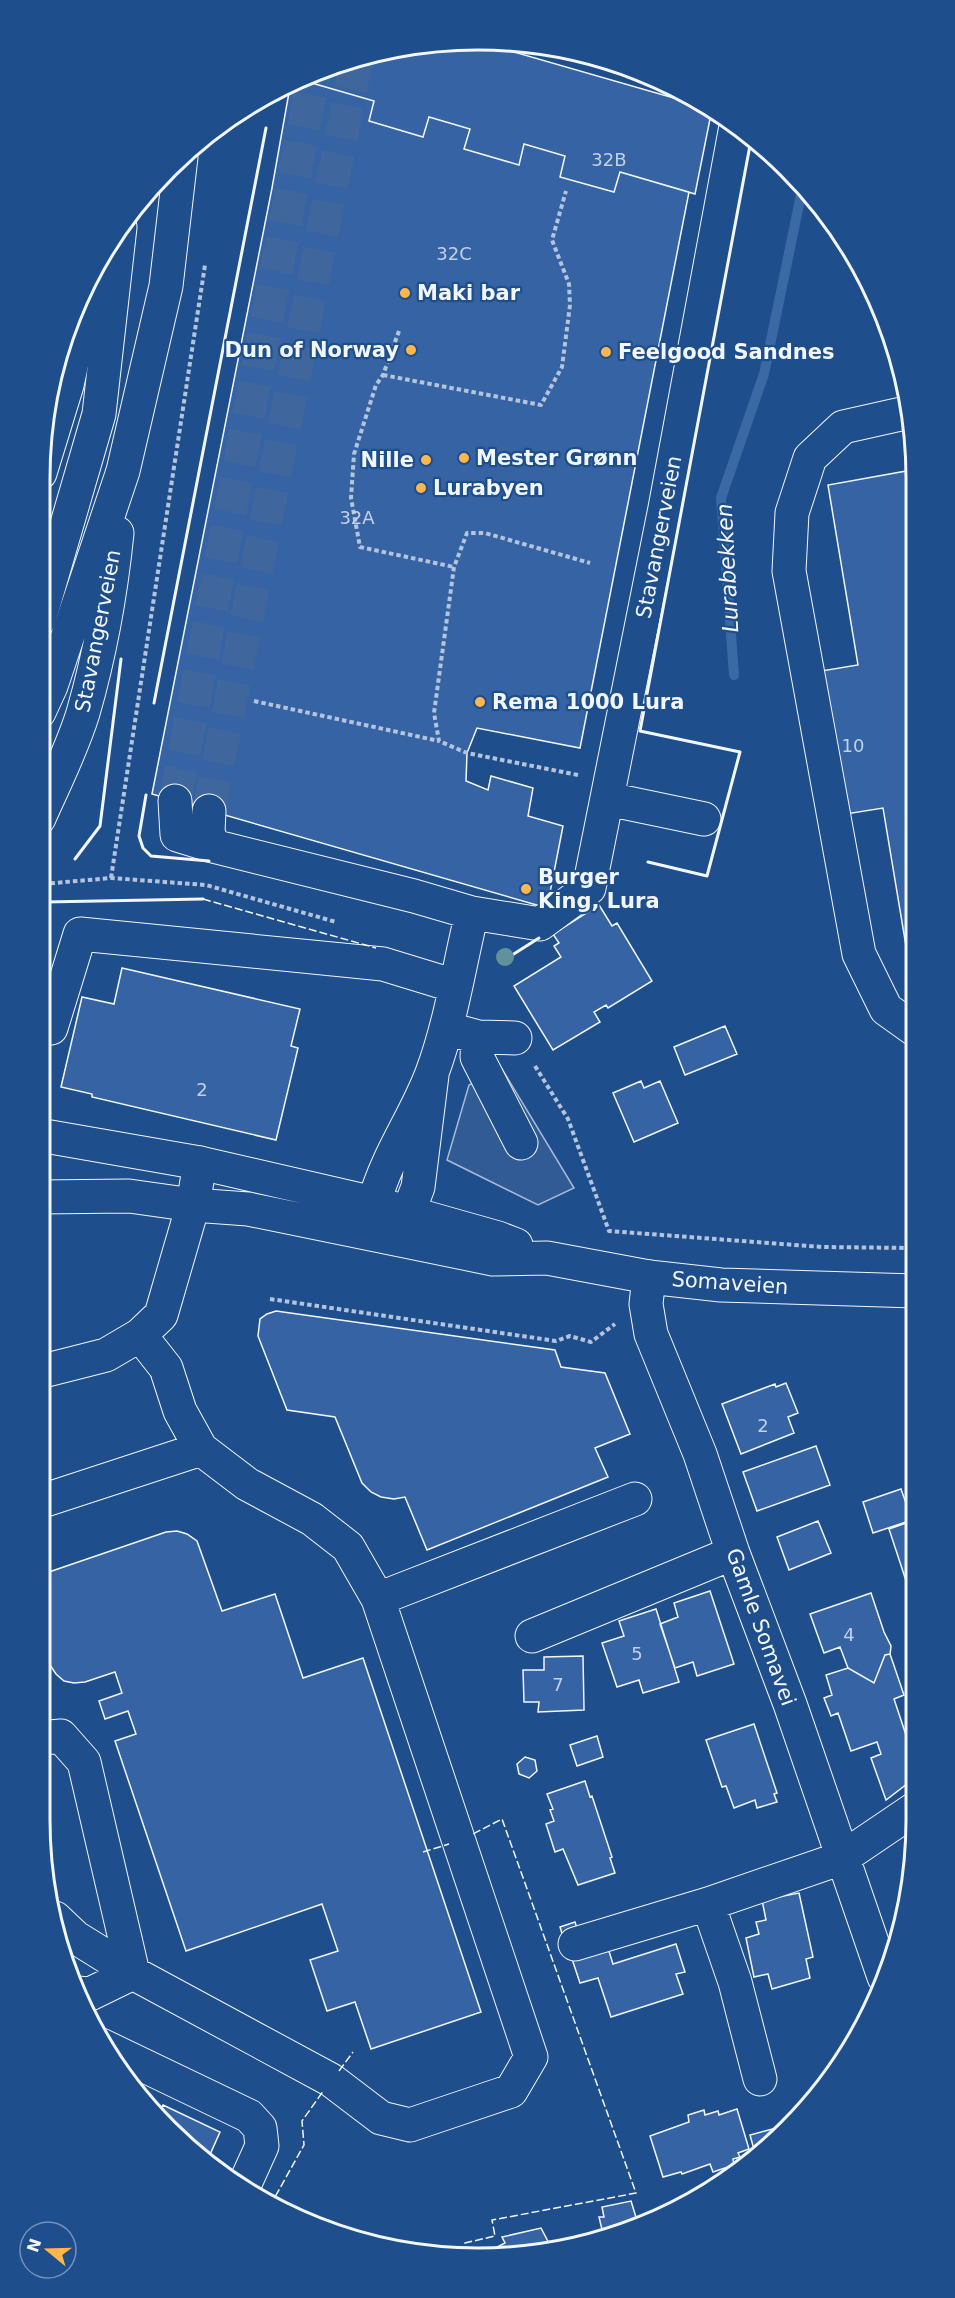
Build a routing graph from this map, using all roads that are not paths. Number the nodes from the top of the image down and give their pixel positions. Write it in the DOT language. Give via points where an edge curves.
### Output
graph roads {
  1 [pos="734,135"];
  2 [pos="179,171"];
  3 [pos="118,246"];
  4 [pos="79,322"];
  5 [pos="67,386"];
  6 [pos="901,414"];
  7 [pos="54,417"];
  8 [pos="52,436"];
  9 [pos="123,471"];
  10 [pos="50,582"];
  11 [pos="50,688"];
  12 [pos="610,790"];
  13 [pos="50,791"];
  14 [pos="175,801"];
  15 [pos="209,811"];
  16 [pos="704,819"];
  17 [pos="213,846"];
  18 [pos="471,913"];
  19 [pos="455,986"];
  20 [pos="906,1023"];
  21 [pos="51,1028"];
  22 [pos="446,1028"];
  23 [pos="478,1037"];
  24 [pos="515,1038"];
  25 [pos="432,1075"];
  26 [pos="50,1137"];
  27 [pos="521,1143"];
  28 [pos="201,1163"];
  29 [pos="50,1197"];
  30 [pos="374,1203"];
  31 [pos="193,1205"];
  32 [pos="400,1225"];
  33 [pos="649,1277"];
  34 [pos="906,1291"];
  35 [pos="140,1335"];
  36 [pos="50,1369"];
  37 [pos="201,1449"];
  38 [pos="50,1498"];
  39 [pos="635,1499"];
  40 [pos="733,1553"];
  41 [pos="378,1599"];
  42 [pos="532,1636"];
  43 [pos="50,1737"];
  44 [pos="906,1815"];
  45 [pos="842,1858"];
  46 [pos="708,1904"];
  47 [pos="63,1925"];
  48 [pos="575,1944"];
  49 [pos="880,1965"];
  50 [pos="133,1973"];
  51 [pos="86,1994"];
  52 [pos="119,2054"];
  53 [pos="760,2079"];
  54 [pos="247,2180"];
  1 -- 12 [label="main road, Stavangerveien"];
  2 -- 9 [label="main road, Stavangerveien" via="166,285"];
  3 -- 10 [label="main road" via="99,414"];
  4 -- 5 [label="main road"];
  5 -- 7 [label="main road"];
  5 -- 8 [label="main road"];
  6 -- 20 [label="main road" via="843,428 810,458 792,513 789,571 859,954 886,1009"];
  9 -- 11 [label="main road, Stavangerveien"];
  9 -- 13 [label="main road, Stavangerveien" via="113,574 98,653 82,714"];
  12 -- 16 [label="main road"];
  12 -- 18 [label="main road, Stavangerveien" via="590,888 540,924"];
  14 -- 17 [label="main road" via="177,835"];
  15 -- 17 [label="main road" via="208,832"];
  17 -- 18 [label="main road"];
  18 -- 19 [label="main road"];
  19 -- 21 [label="main road" via="382,964 80,934"];
  19 -- 22 [label="main road"];
  22 -- 23 [label="main road"];
  22 -- 25 [label="main road"];
  23 -- 24 [label="main road"];
  23 -- 27 [label="main road" via="477,1057"];
  25 -- 30 [label="main road" via="381,1177"];
  25 -- 32 [label="main road" via="417,1187"];
  26 -- 28 [label="main road"];
  28 -- 30 [label="main road"];
  28 -- 31 [label="main road"];
  29 -- 31 [label="main road, Somaveien" via="129,1196"];
  30 -- 32 [label="main road"];
  31 -- 32 [label="main road, Somaveien"];
  31 -- 35 [label="main road" via="161,1315"];
  32 -- 33 [label="main road, Somaveien" via="494,1259 547,1258"];
  33 -- 34 [label="main road, Somaveien" via="721,1285"];
  33 -- 40 [label="main road, Gamle Somavei" via="646,1304 651,1334 700,1454"];
  35 -- 36 [label="main road" via="106,1355"];
  35 -- 37 [label="main road" via="166,1368 180,1411"];
  37 -- 38 [label="main road"];
  37 -- 41 [label="main road" via="247,1484 312,1519 348,1547"];
  39 -- 41 [label="main road"];
  40 -- 42 [label="main road"];
  40 -- 45 [label="main road, Gamle Somavei"];
  41 -- 50 [label="main road" via="531,2057 511,2091 410,2125 381,2118 332,2080"];
  43 -- 50 [label="main road" via="61,1736 84,1762"];
  44 -- 45 [label="main road"];
  45 -- 46 [label="main road"];
  45 -- 49 [label="main road, Gamle Somavei"];
  46 -- 48 [label="main road"];
  46 -- 53 [label="main road" via="735,1982"];
  47 -- 50 [label="main road"];
  50 -- 51 [label="main road"];
  52 -- 54 [label="main road" via="249,2116 260,2128 262,2146"];
}
